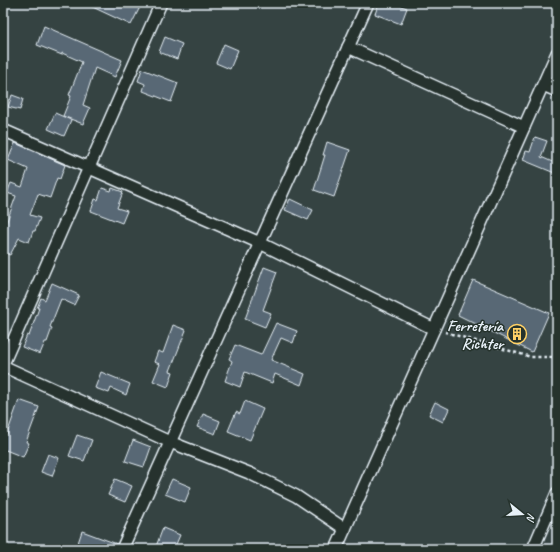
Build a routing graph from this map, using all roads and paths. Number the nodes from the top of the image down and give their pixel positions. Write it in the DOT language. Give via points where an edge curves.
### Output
graph roads {
  1 [pos="161,3"];
  2 [pos="368,3"];
  3 [pos="348,47"];
  4 [pos="557,53"];
  5 [pos="543,85"];
  6 [pos="557,91"];
  7 [pos="524,128"];
  8 [pos="3,130"];
  9 [pos="89,168"];
  10 [pos="260,243"];
  11 [pos="434,329"];
  12 [pos="557,357"];
  13 [pos="3,365"];
  14 [pos="170,442"];
  15 [pos="557,493"];
  16 [pos="345,529"];
  17 [pos="122,549"];
  18 [pos="336,549"];
  19 [pos="533,549"];
  1 -- 9 [label="street"];
  2 -- 3 [label="street"];
  3 -- 7 [label="street"];
  3 -- 10 [label="street"];
  4 -- 5 [label="street"];
  5 -- 6 [label="street"];
  5 -- 7 [label="street"];
  7 -- 11 [label="street"];
  8 -- 9 [label="street"];
  9 -- 10 [label="street"];
  9 -- 13 [label="street"];
  10 -- 11 [label="street"];
  10 -- 14 [label="street"];
  11 -- 12 [label="path" via="532,357"];
  11 -- 16 [label="street"];
  13 -- 14 [label="street"];
  14 -- 16 [label="street" via="249,473 296,496"];
  14 -- 17 [label="street"];
  15 -- 19 [label="street"];
  16 -- 18 [label="street"];
}
